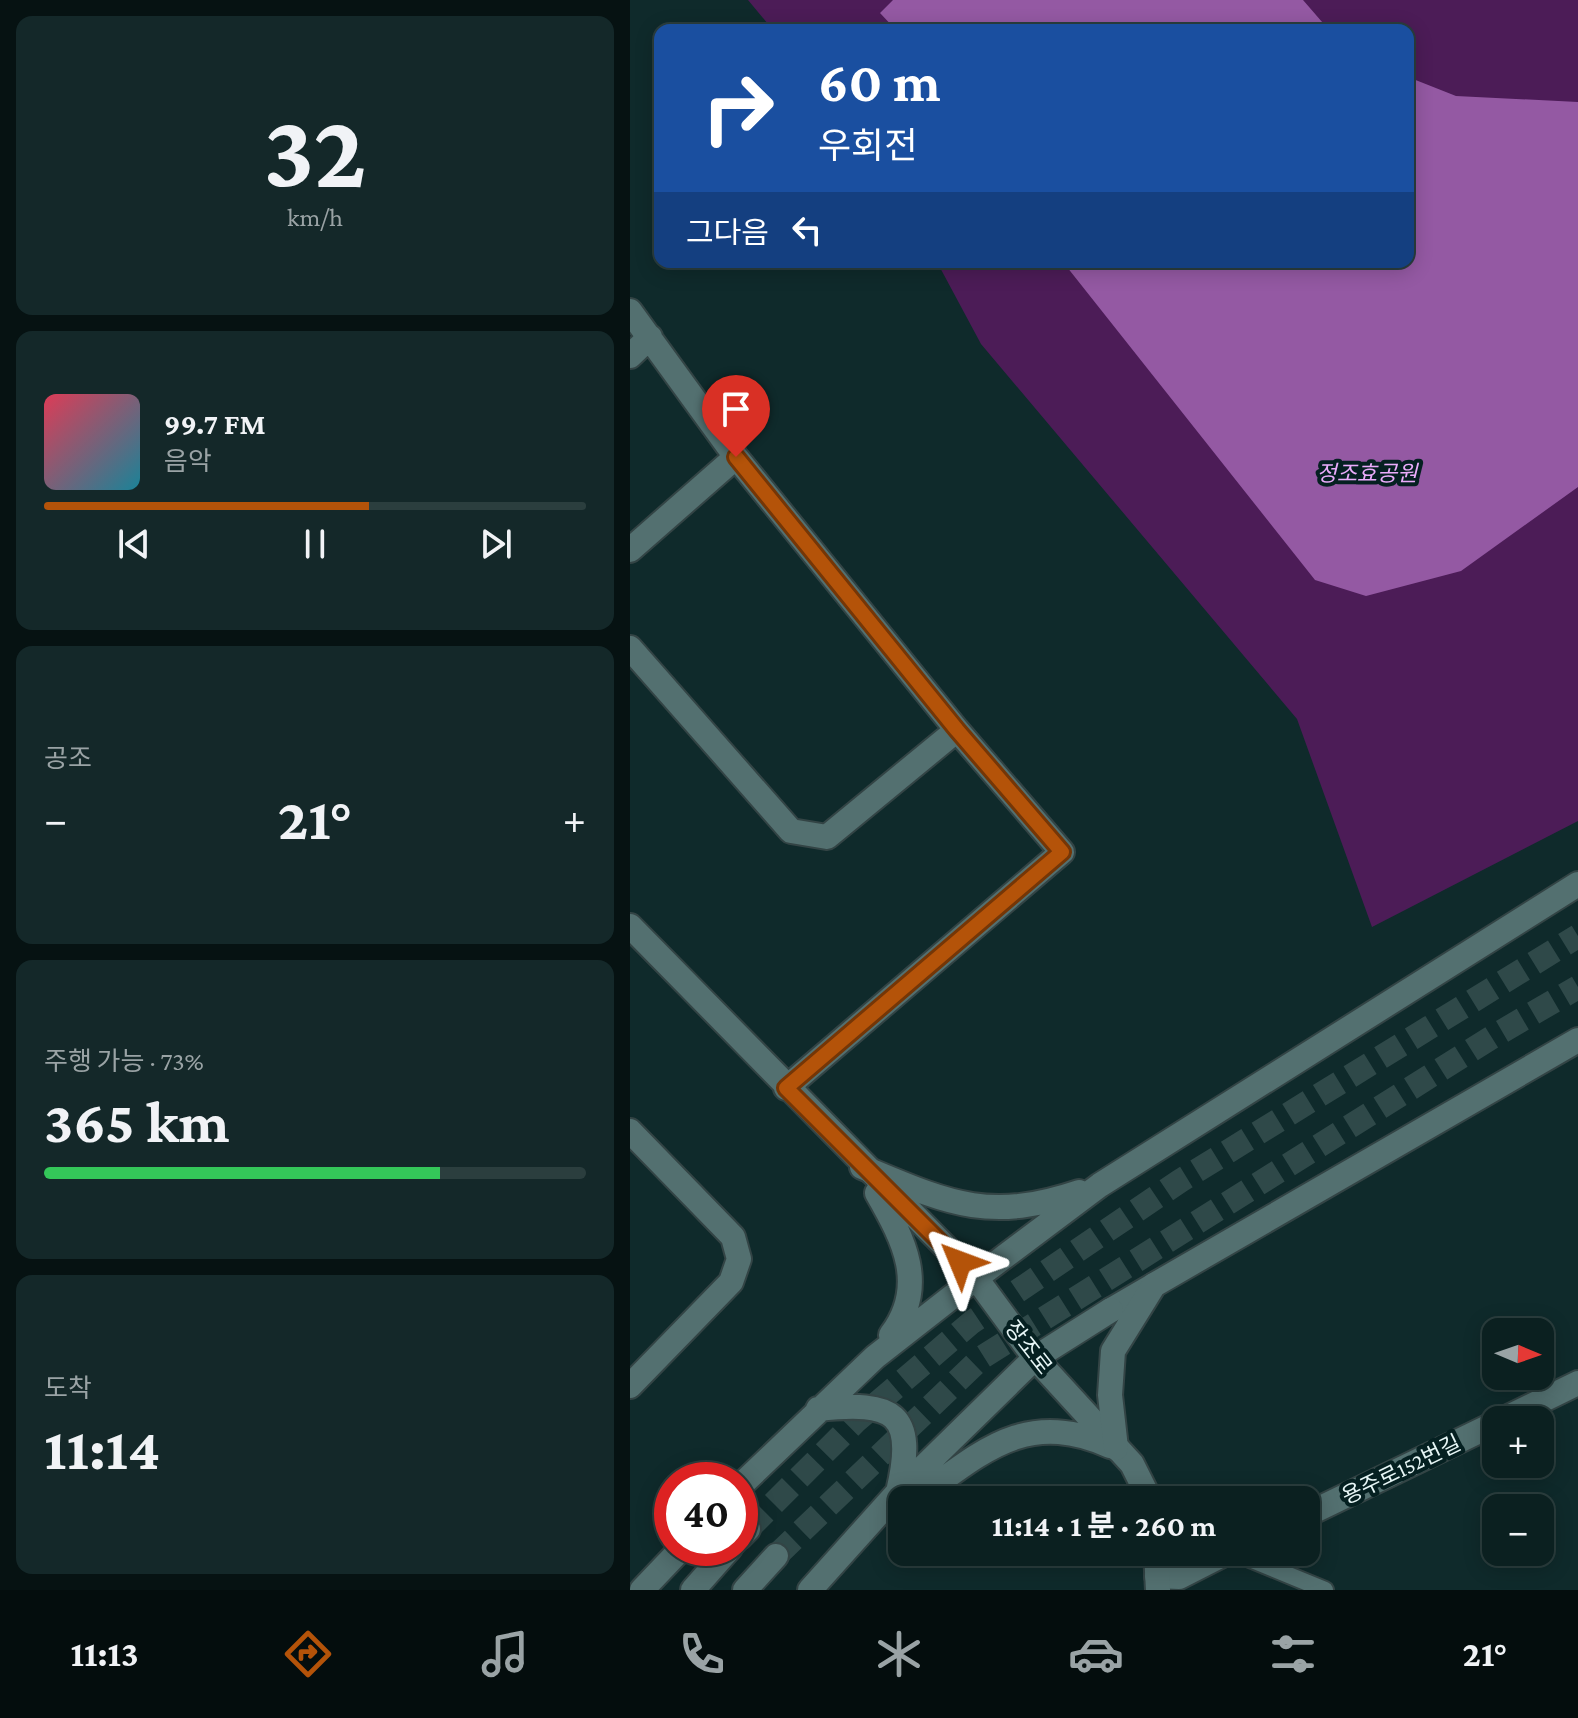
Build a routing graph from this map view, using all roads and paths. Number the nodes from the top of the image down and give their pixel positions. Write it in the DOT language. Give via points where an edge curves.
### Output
graph roads {
  1 [pos="630,311"];
  2 [pos="650,337"];
  3 [pos="630,356"];
  4 [pos="736,457"];
  5 [pos="630,550"];
  6 [pos="630,648"];
  7 [pos="957,730"];
  8 [pos="1578,884"];
  9 [pos="630,926"];
  10 [pos="1578,1040"];
  11 [pos="786,1088"];
  12 [pos="630,1131"];
  13 [pos="862,1167"];
  14 [pos="1100,1185"];
  15 [pos="976,1278"];
  16 [pos="1154,1285"];
  17 [pos="875,1357"];
  18 [pos="1035,1358"];
  19 [pos="1578,1383"];
  20 [pos="630,1386"];
  21 [pos="1531,1406"];
  22 [pos="818,1409"];
  23 [pos="1482,1430"];
  24 [pos="1116,1448"];
  25 [pos="758,1468"];
  26 [pos="906,1486"];
  27 [pos="918,1486"];
  28 [pos="927,1486"];
  29 [pos="1143,1486"];
  30 [pos="1320,1508"];
  31 [pos="888,1514"];
  32 [pos="776,1556"];
  33 [pos="665,1566"];
  34 [pos="714,1566"];
  35 [pos="1202,1566"];
  36 [pos="1266,1566"];
  37 [pos="1157,1573"];
  38 [pos="642,1590"];
  39 [pos="693,1590"];
  40 [pos="745,1590"];
  41 [pos="810,1590"];
  42 [pos="1325,1590"];
  1 -- 2 [label="street"];
  2 -- 3 [label="street"];
  2 -- 4 [label="street"];
  4 -- 5 [label="street"];
  4 -- 7 [label="street"];
  6 -- 7 [label="street" via="791,831 827,837"];
  7 -- 11 [label="street" via="1062,852"];
  8 -- 14 [label="street"];
  9 -- 11 [label="street, 장조로"];
  10 -- 16 [label="street"];
  11 -- 13 [label="street, 장조로"];
  12 -- 20 [label="street" via="733,1237 739,1259 731,1282"];
  13 -- 14 [label="street" via="936,1198 994,1209 1019,1208"];
  13 -- 15 [label="street, 장조로"];
  13 -- 17 [label="street" via="904,1240 911,1285 906,1316"];
  14 -- 15 [label="street"];
  15 -- 17 [label="street"];
  15 -- 18 [label="street, 장조로"];
  16 -- 18 [label="street"];
  16 -- 24 [label="street" via="1113,1351 1110,1395"];
  17 -- 22 [label="street"];
  18 -- 24 [label="street, 장조로"];
  18 -- 27 [label="street"];
  19 -- 21 [label="street"];
  22 -- 25 [label="street"];
  22 -- 26 [label="street" via="858,1405 884,1411 900,1424 908,1452"];
  23 -- 30 [label="street, 용주로152번길"];
  24 -- 28 [label="street" via="1064,1432 1022,1434 997,1442"];
  24 -- 29 [label="street, 장조로"];
  31 -- 41 [label="street" via="845,1550"];
  32 -- 40 [label="street"];
  33 -- 38 [label="street"];
  34 -- 39 [label="street"];
  35 -- 37 [label="street" via="1179,1577"];
  36 -- 42 [label="lane"];
}
